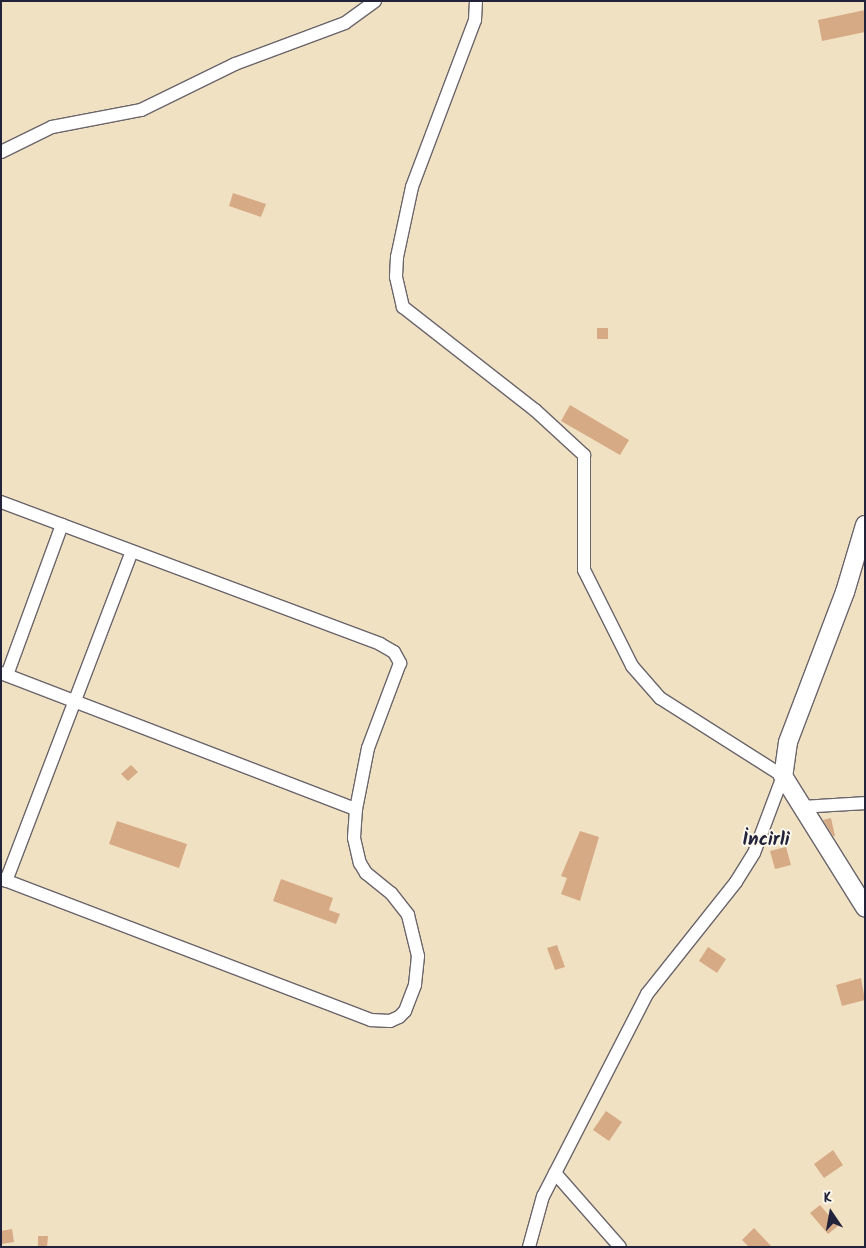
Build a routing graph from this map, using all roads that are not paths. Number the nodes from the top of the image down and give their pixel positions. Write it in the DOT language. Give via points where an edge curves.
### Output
graph roads {
  1 [pos="375,1"];
  2 [pos="476,1"];
  3 [pos="1,152"];
  4 [pos="1,502"];
  5 [pos="865,525"];
  6 [pos="62,526"];
  7 [pos="131,553"];
  8 [pos="4,674"];
  9 [pos="74,702"];
  10 [pos="783,776"];
  11 [pos="865,803"];
  12 [pos="800,807"];
  13 [pos="356,809"];
  14 [pos="4,880"];
  15 [pos="865,907"];
  16 [pos="555,1172"];
  17 [pos="529,1247"];
  18 [pos="620,1247"];
  1 -- 3 [label="street" via="345,23 235,64 140,110 52,127"];
  2 -- 10 [label="street" via="475,20 412,187 397,257 396,277 404,306 534,410 584,455 584,570 632,666 660,698"];
  4 -- 6 [label="street"];
  5 -- 10 [label="street" via="844,592 788,742"];
  6 -- 7 [label="street"];
  6 -- 8 [label="street"];
  7 -- 9 [label="street"];
  7 -- 13 [label="street" via="380,644 394,652 400,663 368,748"];
  8 -- 9 [label="street"];
  9 -- 13 [label="street"];
  9 -- 14 [label="street"];
  10 -- 12 [label="street"];
  10 -- 16 [label="street" via="754,853 736,882 647,994"];
  11 -- 12 [label="street"];
  12 -- 15 [label="street"];
  13 -- 14 [label="street" via="354,838 360,864 374,881 400,902 408,915 416,942 415,985 405,1011 390,1021 371,1020"];
  16 -- 17 [label="street" via="543,1196"];
  16 -- 18 [label="street"];
}
